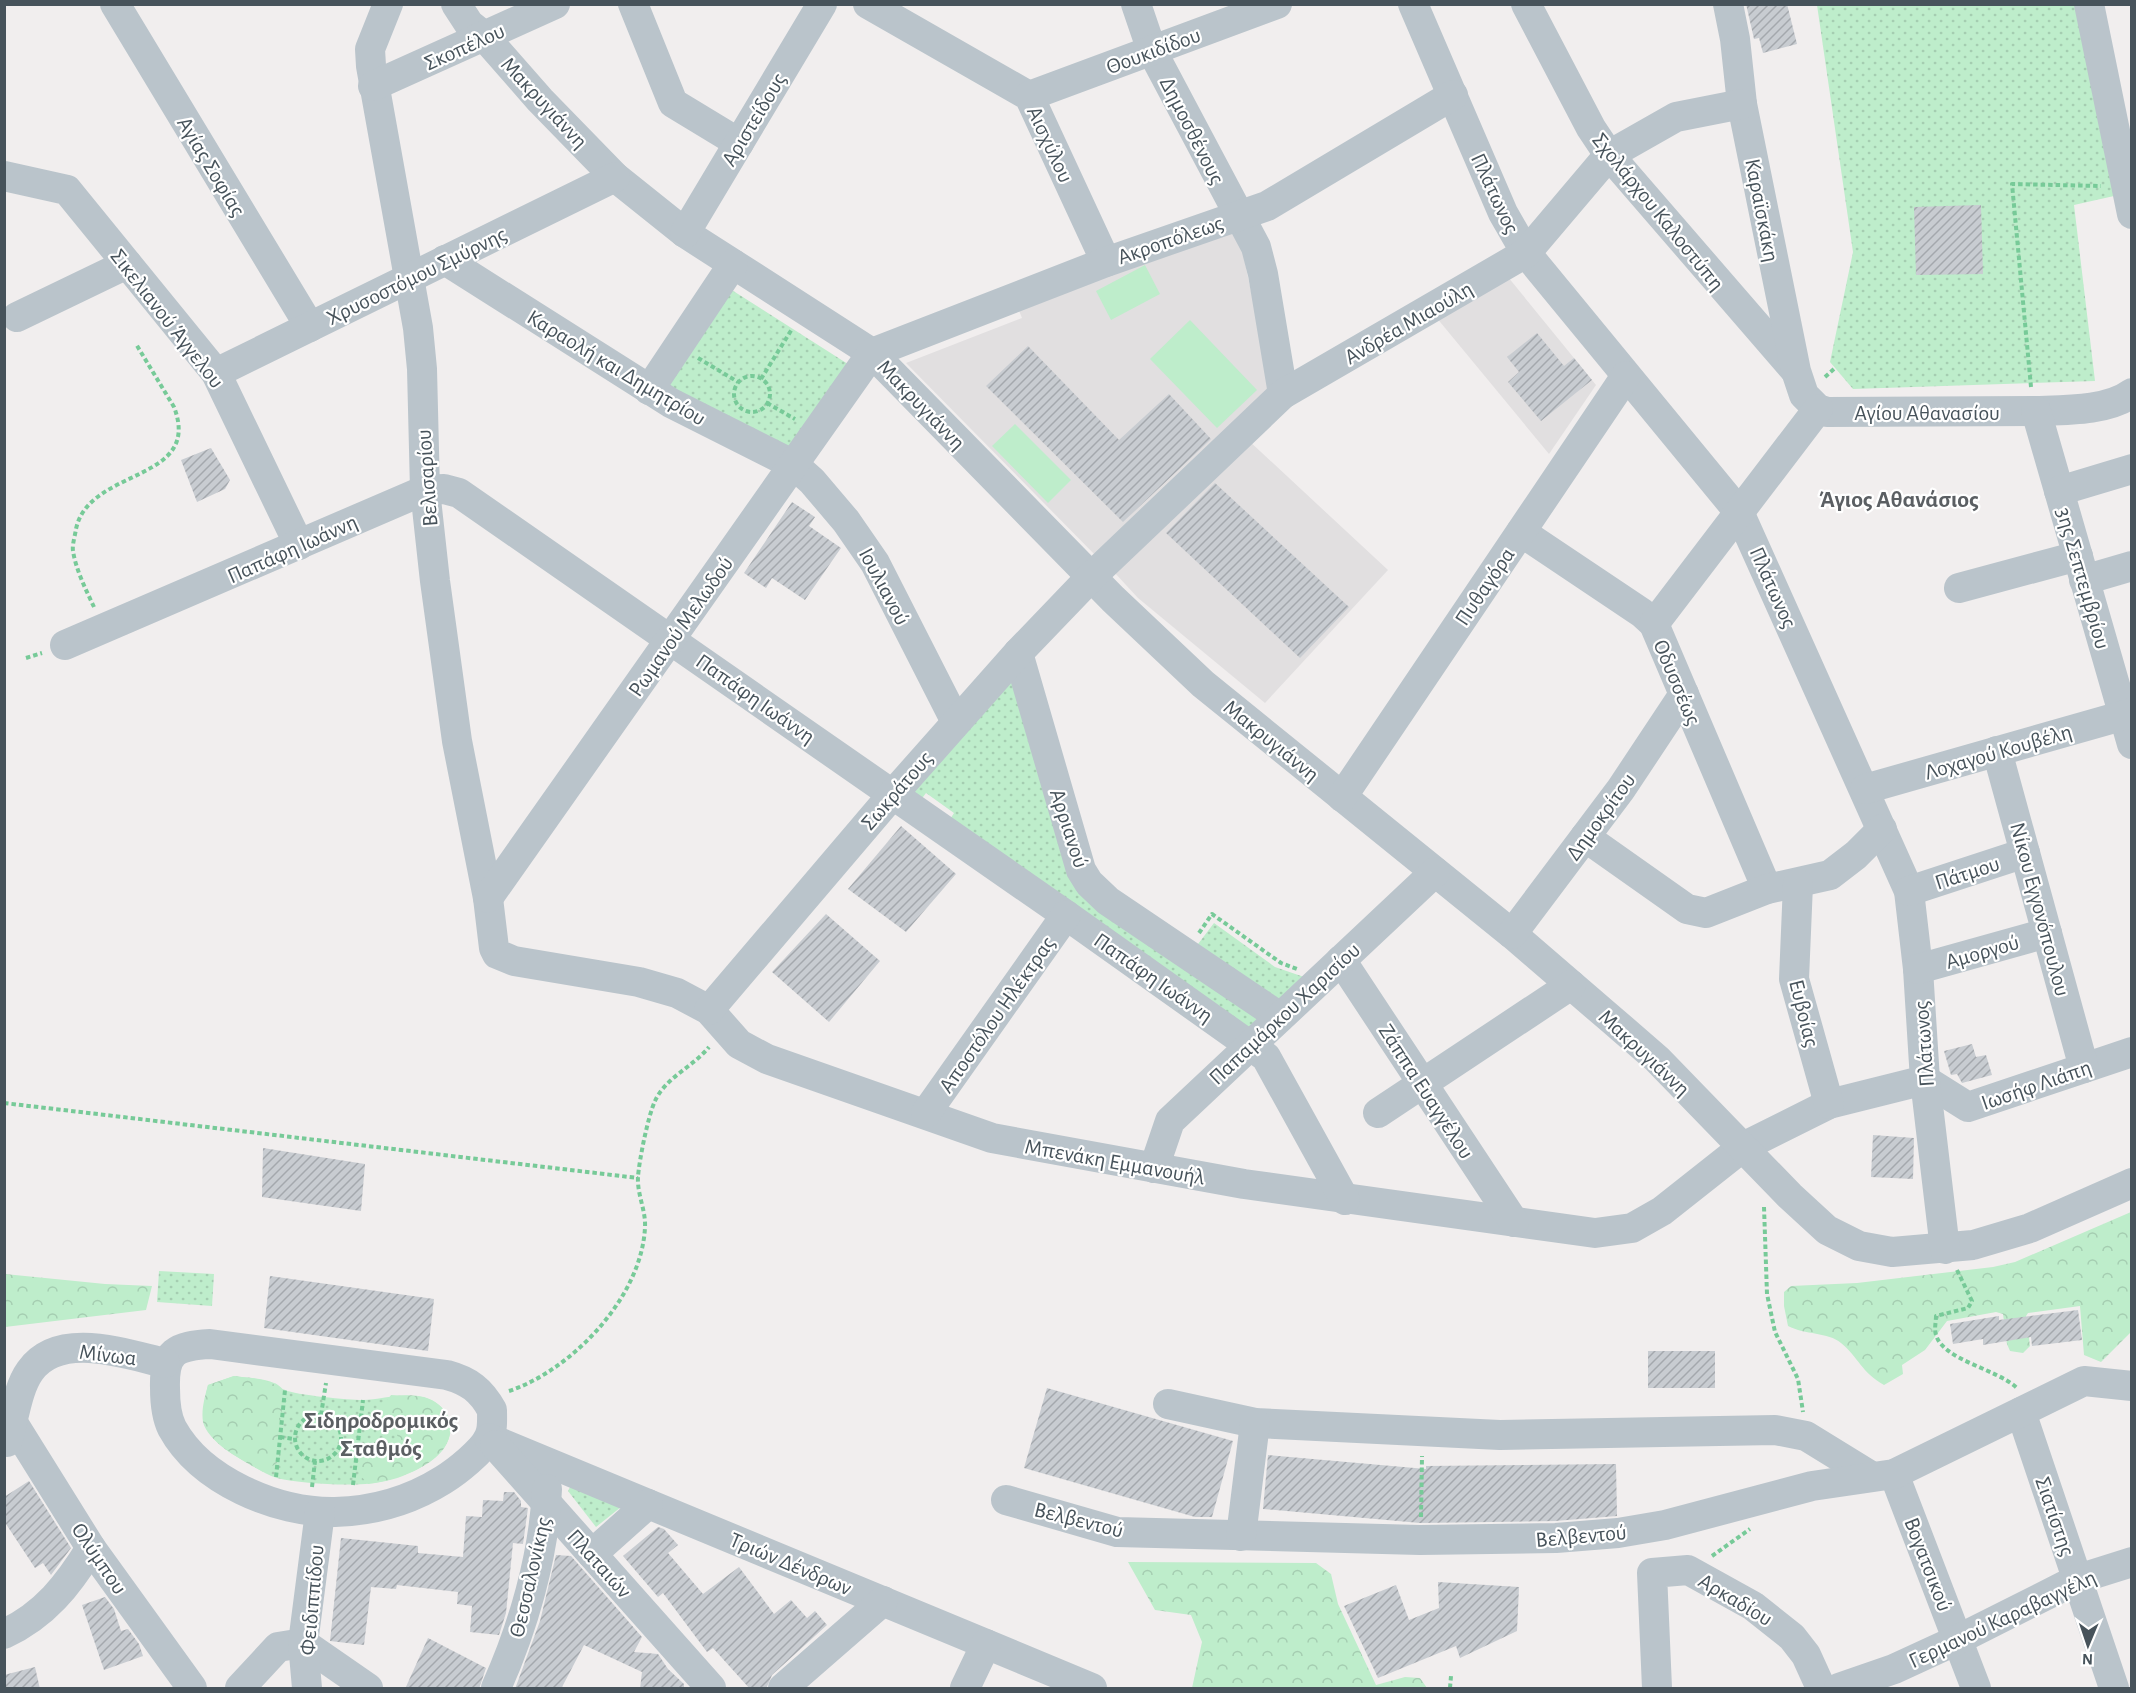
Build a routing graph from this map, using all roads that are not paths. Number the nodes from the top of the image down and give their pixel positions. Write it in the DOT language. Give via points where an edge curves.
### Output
graph roads {
  1 [pos="115,4"];
  2 [pos="388,4"];
  3 [pos="456,4"];
  4 [pos="475,4"];
  5 [pos="555,4"];
  6 [pos="633,4"];
  7 [pos="822,4"];
  8 [pos="868,4"];
  9 [pos="1136,4"];
  10 [pos="1277,4"];
  11 [pos="1413,4"];
  12 [pos="1526,4"];
  13 [pos="1728,4"];
  14 [pos="2095,6"];
  15 [pos="484,36"];
  16 [pos="1152,51"];
  17 [pos="373,86"];
  18 [pos="1453,95"];
  19 [pos="1029,96"];
  20 [pos="1742,104"];
  21 [pos="739,143"];
  22 [pos="1609,155"];
  23 [pos="4,176"];
  24 [pos="615,177"];
  25 [pos="2129,200"];
  26 [pos="1237,216"];
  27 [pos="685,233"];
  28 [pos="1526,253"];
  29 [pos="445,260"];
  30 [pos="1106,262"];
  31 [pos="127,264"];
  32 [pos="733,264"];
  33 [pos="411,278"];
  34 [pos="1781,303"];
  35 [pos="1739,307"];
  36 [pos="17,317"];
  37 [pos="310,327"];
  38 [pos="872,353"];
  39 [pos="1796,371"];
  40 [pos="216,373"];
  41 [pos="1626,376"];
  42 [pos="649,390"];
  43 [pos="2132,393"];
  44 [pos="1283,394"];
  45 [pos="2033,397"];
  46 [pos="1818,409"];
  47 [pos="794,465"];
  48 [pos="2132,469"];
  49 [pos="425,490"];
  50 [pos="2059,491"];
  51 [pos="1739,512"];
  52 [pos="1521,531"];
  53 [pos="299,545"];
  54 [pos="2132,566"];
  55 [pos="2081,568"];
  56 [pos="1091,577"];
  57 [pos="1959,588"];
  58 [pos="1654,624"];
  59 [pos="671,639"];
  60 [pos="65,645"];
  61 [pos="1018,653"];
  62 [pos="1684,694"];
  63 [pos="2127,714"];
  64 [pos="956,722"];
  65 [pos="2132,744"];
  66 [pos="1997,751"];
  67 [pos="1865,789"];
  68 [pos="892,794"];
  69 [pos="1342,797"];
  70 [pos="1882,829"];
  71 [pos="1585,837"];
  72 [pos="2025,853"];
  73 [pos="1435,872"];
  74 [pos="1798,884"];
  75 [pos="1767,889"];
  76 [pos="1909,891"];
  77 [pos="488,898"];
  78 [pos="1066,915"];
  79 [pos="2047,933"];
  80 [pos="1512,934"];
  81 [pos="497,954"];
  82 [pos="1333,967"];
  83 [pos="1918,969"];
  84 [pos="1571,985"];
  85 [pos="709,1010"];
  86 [pos="1280,1017"];
  87 [pos="1250,1045"];
  88 [pos="2132,1052"];
  89 [pos="2084,1068"];
  90 [pos="1925,1080"];
  91 [pos="1422,1084"];
  92 [pos="1830,1104"];
  93 [pos="926,1113"];
  94 [pos="1378,1113"];
  95 [pos="1743,1147"];
  96 [pos="1154,1168"];
  97 [pos="2132,1183"];
  98 [pos="1345,1200"];
  99 [pos="1514,1222"];
  100 [pos="1944,1249"];
  101 [pos="165,1363"];
  102 [pos="2132,1386"];
  103 [pos="1168,1404"];
  104 [pos="2026,1409"];
  105 [pos="1255,1423"];
  106 [pos="7,1431"];
  107 [pos="489,1438"];
  108 [pos="548,1463"];
  109 [pos="1882,1475"];
  110 [pos="1006,1500"];
  111 [pos="546,1503"];
  112 [pos="648,1504"];
  113 [pos="320,1512"];
  114 [pos="1241,1536"];
  115 [pos="91,1548"];
  116 [pos="592,1554"];
  117 [pos="2132,1562"];
  118 [pos="2078,1579"];
  119 [pos="883,1601"];
  120 [pos="4,1635"];
  121 [pos="1958,1640"];
  122 [pos="303,1643"];
  123 [pos="998,1649"];
  124 [pos="702,1684"];
  125 [pos="192,1689"];
  126 [pos="240,1689"];
  127 [pos="307,1689"];
  128 [pos="368,1689"];
  129 [pos="496,1689"];
  130 [pos="783,1689"];
  131 [pos="965,1689"];
  132 [pos="1038,1689"];
  133 [pos="1092,1689"];
  134 [pos="1657,1689"];
  135 [pos="1821,1689"];
  136 [pos="1839,1689"];
  137 [pos="1976,1689"];
  138 [pos="2114,1689"];
  1 -- 37 [label="street, Αγίας Σοφίας"];
  2 -- 17 [label="street, Βελισαρίου" via="370,49"];
  3 -- 15 [label="street, Μακρυγιάννη" via="469,24"];
  4 -- 15 [label="street, Μακρυγιάννη"];
  5 -- 15 [label="street, Σκοπέλου"];
  6 -- 21 [label="street" via="674,103"];
  7 -- 21 [label="street, Αριστείδους"];
  8 -- 19 [label="street, Αισχύλου"];
  9 -- 16 [label="street, Δημοσθένους"];
  10 -- 16 [label="street, Θουκιδίδου"];
  11 -- 18 [label="street, Πλάτωνος"];
  12 -- 22 [label="street, Σχολάρχου Καλοστύπη"];
  13 -- 20 [label="street, Καραϊσκάκη"];
  14 -- 25 [label="street"];
  15 -- 17 [label="street, Σκοπέλου"];
  15 -- 24 [label="street, Μακρυγιάννη"];
  16 -- 19 [label="street, Θουκιδίδου"];
  16 -- 26 [label="street, Δημοσθένους"];
  17 -- 33 [label="street, Βελισαρίου"];
  18 -- 26 [label="street, Ακροπόλεως" via="1307,185 1267,206"];
  18 -- 28 [label="street, Πλάτωνος" via="1503,213"];
  19 -- 30 [label="street, Αισχύλου"];
  20 -- 22 [label="street, Ανδρέα Μιαούλη" via="1676,117"];
  20 -- 34 [label="street, Καραϊσκάκη"];
  21 -- 27 [label="street, Αριστείδους"];
  22 -- 28 [label="street, Ανδρέα Μιαούλη"];
  22 -- 35 [label="street, Σχολάρχου Καλοστύπη"];
  23 -- 31 [label="street, Σικελιανού Άγγελου" via="67,190"];
  24 -- 27 [label="street, Μακρυγιάννη"];
  24 -- 29 [label="street, Χρυσοστόμου Σμύρνης"];
  26 -- 30 [label="street, Ακροπόλεως"];
  26 -- 44 [label="street, Δημοσθένους" via="1256,247 1263,274"];
  27 -- 32 [label="street, Μακρυγιάννη"];
  28 -- 41 [label="street, Πλάτωνος"];
  28 -- 44 [label="street, Ανδρέα Μιαούλη"];
  29 -- 33 [label="street, Χρυσοστόμου Σμύρνης"];
  29 -- 42 [label="street, Καραολή και Δημητρίου"];
  30 -- 38 [label="street, Ακροπόλεως"];
  31 -- 36 [label="street"];
  31 -- 40 [label="street, Σικελιανού Άγγελου"];
  32 -- 38 [label="street, Μακρυγιάννη"];
  32 -- 42 [label="street"];
  33 -- 37 [label="street, Χρυσοστόμου Σμύρνης"];
  33 -- 49 [label="street, Βελισαρίου" via="422,369"];
  34 -- 35 [label="street"];
  34 -- 39 [label="street, Καραϊσκάκη"];
  35 -- 39 [label="street, Σχολάρχου Καλοστύπη"];
  37 -- 40 [label="street, Χρυσοστόμου Σμύρνης"];
  38 -- 47 [label="street, Ρωμανού Μελωδού"];
  38 -- 56 [label="street, Μακρυγιάννη"];
  39 -- 46 [label="street, Καραϊσκάκη" via="1804,395"];
  40 -- 53 [label="street, Σικελιανού Άγγελου"];
  41 -- 51 [label="street, Πλάτωνος"];
  41 -- 52 [label="street, Πυθαγόρα"];
  42 -- 47 [label="street, Καραολή και Δημητρίου"];
  43 -- 45 [label="street, Αγίου Αθανασίου" via="2112,402 2070,409"];
  44 -- 56 [label="street, Ανδρέα Μιαούλη"];
  45 -- 46 [label="street, Αγίου Αθανασίου" via="1827,412"];
  45 -- 50 [label="street, 3ης Σεπτεμβρίου"];
  46 -- 51 [label="street"];
  47 -- 59 [label="street, Ρωμανού Μελωδού"];
  47 -- 64 [label="street, Ιουλιανού" via="866,547"];
  48 -- 50 [label="street"];
  49 -- 53 [label="street, Παπάφη Ιωάννη"];
  49 -- 59 [label="street, Παπάφη Ιωάννη" via="444,489 474,501"];
  49 -- 77 [label="street, Βελισαρίου" via="457,741"];
  50 -- 55 [label="street, 3ης Σεπτεμβρίου"];
  51 -- 58 [label="street"];
  51 -- 67 [label="street, Πλάτωνος"];
  52 -- 58 [label="street, Οδυσσέως"];
  52 -- 69 [label="street, Πυθαγόρα"];
  53 -- 60 [label="street, Παπάφη Ιωάννη"];
  54 -- 55 [label="street"];
  55 -- 57 [label="street"];
  55 -- 63 [label="street, 3ης Σεπτεμβρίου"];
  56 -- 61 [label="street, Σωκράτους"];
  56 -- 69 [label="street, Μακρυγιάννη" via="1203,684"];
  58 -- 62 [label="street, Οδυσσέως"];
  59 -- 68 [label="street, Παπάφη Ιωάννη"];
  59 -- 77 [label="street, Ρωμανού Μελωδού"];
  61 -- 64 [label="street, Σωκράτους"];
  61 -- 86 [label="street, Αρριανού" via="1085,876 1108,900"];
  62 -- 71 [label="street, Δημοκρίτου"];
  62 -- 75 [label="street, Οδυσσέως"];
  63 -- 65 [label="street, 3ης Σεπτεμβρίου"];
  63 -- 66 [label="street, Λοχαγού Κουβέλη"];
  64 -- 68 [label="street, Σωκράτους"];
  66 -- 67 [label="street, Λοχαγού Κουβέλη"];
  66 -- 72 [label="street, Νίκου Εγγονόπουλου"];
  67 -- 70 [label="street, Πλάτωνος"];
  68 -- 78 [label="street, Παπάφη Ιωάννη"];
  68 -- 85 [label="street, Σωκράτους"];
  69 -- 73 [label="street, Μακρυγιάννη"];
  70 -- 74 [label="street" via="1830,875"];
  70 -- 76 [label="street, Πλάτωνος"];
  71 -- 75 [label="street" via="1697,913"];
  71 -- 80 [label="street, Δημοκρίτου"];
  72 -- 76 [label="street, Πάτμου"];
  72 -- 79 [label="street, Νίκου Εγγονόπουλου"];
  73 -- 80 [label="street, Μακρυγιάννη"];
  73 -- 82 [label="street, Παπαμάρκου Χαρισίου"];
  74 -- 75 [label="street"];
  74 -- 92 [label="street, Ευβoίας" via="1794,979"];
  76 -- 83 [label="street, Πλάτωνος"];
  77 -- 81 [label="street, Βελισαρίου"];
  78 -- 87 [label="street, Παπάφη Ιωάννη"];
  78 -- 93 [label="street, Αποστόλου Ηλέκτρας"];
  79 -- 83 [label="street, Αμοργού"];
  79 -- 89 [label="street, Νίκου Εγγονόπουλου"];
  80 -- 84 [label="street, Μακρυγιάννη"];
  81 -- 85 [label="street, Μπενάκη Εμμανουήλ" via="566,972 639,982 677,993"];
  82 -- 86 [label="street, Παπαμάρκου Χαρισίου"];
  82 -- 91 [label="street, Ζάππα Ευαγγέλου"];
  83 -- 90 [label="street, Πλάτωνος"];
  84 -- 91 [label="street"];
  84 -- 95 [label="street, Μακρυγιάννη" via="1657,1059"];
  85 -- 93 [label="street, Μπενάκη Εμμανουήλ" via="739,1044 767,1059"];
  86 -- 87 [label="street, Παπαμάρκου Χαρισίου"];
  87 -- 96 [label="street, Παπαμάρκου Χαρισίου" via="1170,1121"];
  87 -- 98 [label="street, Παπάφη Ιωάννη" via="1266,1057"];
  88 -- 89 [label="street, Ιωσήφ Λιάπη"];
  89 -- 90 [label="street, Ιωσήφ Λιάπη" via="1968,1107"];
  90 -- 92 [label="street"];
  90 -- 100 [label="street, Πλάτωνος"];
  91 -- 94 [label="street"];
  91 -- 99 [label="street, Ζάππα Ευαγγέλου"];
  92 -- 95 [label="street"];
  93 -- 96 [label="street, Μπενάκη Εμμανουήλ" via="992,1138"];
  95 -- 99 [label="street, Μπενάκη Εμμανουήλ" via="1662,1211 1632,1228 1595,1233"];
  95 -- 100 [label="street, Μακρυγιάννη" via="1827,1230 1859,1246 1892,1251"];
  96 -- 98 [label="street, Μπενάκη Εμμανουήλ"];
  97 -- 100 [label="street, Μακρυγιάννη" via="2003,1238"];
  98 -- 99 [label="street, Μπενάκη Εμμανουήλ"];
  101 -- 106 [label="street, Μίνωα" via="104,1350 57,1351 45,1356 29,1372"];
  101 -- 107 [label="street" via="174,1351 189,1345 210,1344 447,1375 465,1380 486,1399 492,1410"];
  101 -- 113 [label="street" via="165,1403 171,1426 204,1466 256,1495"];
  102 -- 104 [label="street, Βελβεντού" via="2084,1381"];
  103 -- 105 [label="street"];
  104 -- 109 [label="street, Βελβεντού"];
  104 -- 118 [label="street, Σιατίστης"];
  105 -- 109 [label="street" via="1500,1435 1775,1430 1806,1436"];
  105 -- 114 [label="street"];
  106 -- 115 [label="street, Ολύμπου"];
  107 -- 108 [label="street, Τριών Δένδρων"];
  107 -- 111 [label="street, Πλαταιών"];
  107 -- 113 [label="street" via="455,1472 412,1497 371,1508"];
  108 -- 111 [label="street, Θεσσαλονίκης"];
  108 -- 112 [label="street, Τριών Δένδρων"];
  109 -- 114 [label="street, Βελβεντού" via="1812,1486 1665,1525 1618,1533 1420,1540"];
  109 -- 121 [label="street, Βογατσικού"];
  110 -- 114 [label="street, Βελβεντού" via="1117,1532"];
  111 -- 116 [label="street, Πλαταιών"];
  111 -- 129 [label="street, Θεσσαλονίκης" via="526,1604"];
  112 -- 116 [label="street"];
  112 -- 119 [label="street, Τριών Δένδρων"];
  113 -- 122 [label="street, Φειδιππίδου"];
  115 -- 120 [label="street" via="57,1598"];
  115 -- 125 [label="street, Ολύμπου"];
  116 -- 124 [label="street, Πλαταιών"];
  117 -- 118 [label="street, Γερμανού Καραβαγγέλη"];
  118 -- 121 [label="street, Γερμανού Καραβαγγέλη"];
  118 -- 138 [label="street, Σιατίστης"];
  119 -- 123 [label="street, Τριών Δένδρων"];
  119 -- 130 [label="street"];
  121 -- 136 [label="street, Γερμανού Καραβαγγέλη"];
  121 -- 137 [label="street, Βογατσικού"];
  122 -- 126 [label="street" via="278,1647"];
  122 -- 127 [label="street, Φειδιππίδου"];
  122 -- 128 [label="street"];
  123 -- 131 [label="street"];
  123 -- 132 [label="street"];
  123 -- 133 [label="street, Τριών Δένδρων"];
  134 -- 135 [label="street, Αρκαδίου" via="1652,1573 1688,1570 1775,1621 1806,1655"];
}
